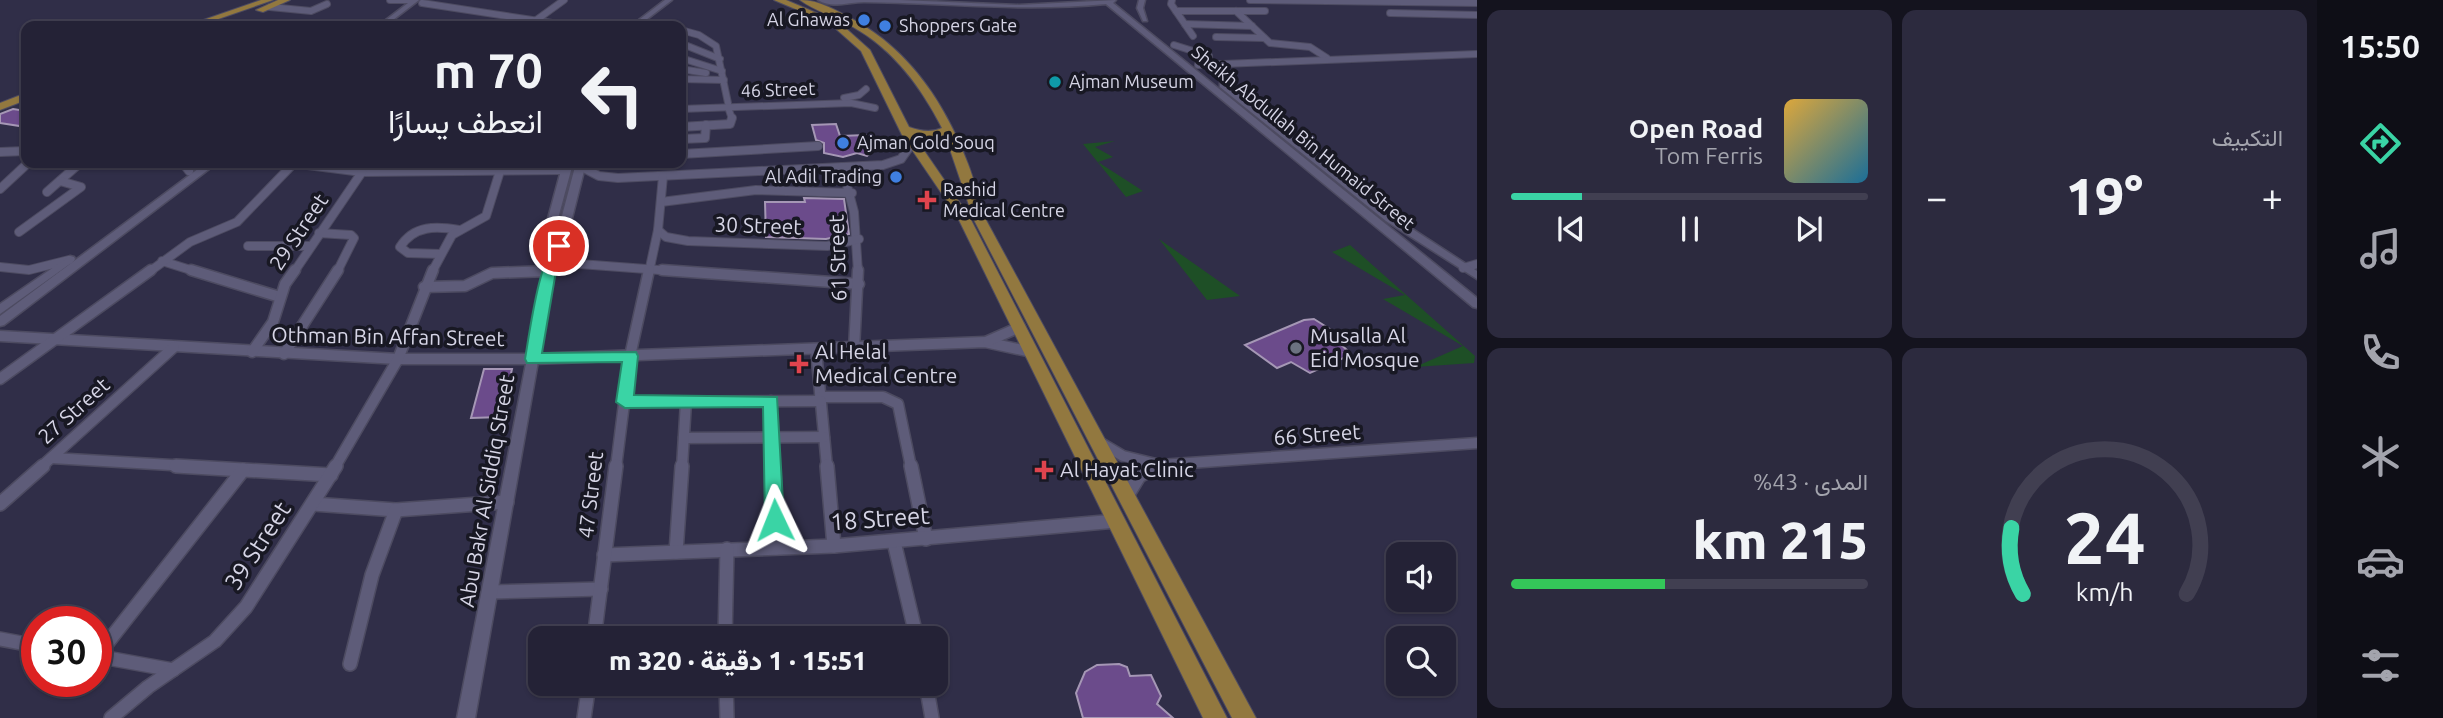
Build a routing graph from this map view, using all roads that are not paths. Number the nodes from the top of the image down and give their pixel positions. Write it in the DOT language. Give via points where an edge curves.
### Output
graph roads {
  1 [pos="286,0"];
  2 [pos="390,0"];
  3 [pos="564,0"];
  4 [pos="657,0"];
  5 [pos="669,0"];
  6 [pos="778,0"];
  7 [pos="804,0"];
  8 [pos="821,0"];
  9 [pos="907,0"];
  10 [pos="1025,0"];
  11 [pos="1051,0"];
  12 [pos="1112,0"];
  13 [pos="1142,0"];
  14 [pos="1172,0"];
  15 [pos="1253,0"];
  16 [pos="419,1"];
  17 [pos="927,1"];
  18 [pos="1361,1"];
  19 [pos="1421,1"];
  20 [pos="1449,1"];
  21 [pos="843,2"];
  22 [pos="1474,2"];
  23 [pos="269,3"];
  24 [pos="327,4"];
  25 [pos="1071,4"];
  26 [pos="1176,11"];
  27 [pos="1236,11"];
  28 [pos="1265,11"];
  29 [pos="1212,12"];
  30 [pos="837,13"];
  31 [pos="1390,13"];
  32 [pos="1477,15"];
  33 [pos="1125,16"];
  34 [pos="1145,20"];
  35 [pos="207,21"];
  36 [pos="224,21"];
  37 [pos="393,21"];
  38 [pos="395,21"];
  39 [pos="535,21"];
  40 [pos="630,21"];
  41 [pos="641,21"];
  42 [pos="1185,24"];
  43 [pos="1226,25"];
  44 [pos="1252,26"];
  45 [pos="1156,29"];
  46 [pos="686,32"];
  47 [pos="1193,36"];
  48 [pos="1216,37"];
  49 [pos="704,38"];
  50 [pos="1264,38"];
  51 [pos="686,45"];
  52 [pos="1174,45"];
  53 [pos="686,47"];
  54 [pos="1477,54"];
  55 [pos="1327,58"];
  56 [pos="720,59"];
  57 [pos="686,61"];
  58 [pos="1199,68"];
  59 [pos="686,70"];
  60 [pos="723,75"];
  61 [pos="686,79"];
  62 [pos="866,89"];
  63 [pos="21,90"];
  64 [pos="21,98"];
  65 [pos="0,99"];
  66 [pos="831,101"];
  67 [pos="728,105"];
  68 [pos="0,107"];
  69 [pos="686,107"];
  70 [pos="875,108"];
  71 [pos="706,125"];
  72 [pos="686,127"];
  73 [pos="948,129"];
  74 [pos="909,135"];
  75 [pos="686,139"];
  76 [pos="818,146"];
  77 [pos="21,151"];
  78 [pos="0,152"];
  79 [pos="686,154"];
  80 [pos="842,167"];
  81 [pos="23,168"];
  82 [pos="74,168"];
  83 [pos="185,168"];
  84 [pos="205,168"];
  85 [pos="288,168"];
  86 [pos="331,168"];
  87 [pos="446,168"];
  88 [pos="507,168"];
  89 [pos="567,168"];
  90 [pos="579,168"];
  91 [pos="584,168"];
  92 [pos="646,168"];
  93 [pos="1329,169"];
  94 [pos="1314,170"];
  95 [pos="362,172"];
  96 [pos="443,172"];
  97 [pos="663,176"];
  98 [pos="646,177"];
  99 [pos="60,181"];
  100 [pos="562,186"];
  101 [pos="575,186"];
  102 [pos="0,189"];
  103 [pos="47,192"];
  104 [pos="852,193"];
  105 [pos="661,202"];
  106 [pos="459,230"];
  107 [pos="658,230"];
  108 [pos="19,232"];
  109 [pos="319,233"];
  110 [pos="112,234"];
  111 [pos="859,239"];
  112 [pos="248,246"];
  113 [pos="311,246"];
  114 [pos="441,254"];
  115 [pos="69,260"];
  116 [pos="162,261"];
  117 [pos="1477,264"];
  118 [pos="551,266"];
  119 [pos="0,267"];
  120 [pos="1464,268"];
  121 [pos="649,269"];
  122 [pos="22,270"];
  123 [pos="1477,276"];
  124 [pos="859,284"];
  125 [pos="424,287"];
  126 [pos="29,289"];
  127 [pos="280,297"];
  128 [pos="1477,304"];
  129 [pos="0,310"];
  130 [pos="0,322"];
  131 [pos="1020,327"];
  132 [pos="0,336"];
  133 [pos="51,340"];
  134 [pos="985,342"];
  135 [pos="174,348"];
  136 [pos="854,349"];
  137 [pos="816,350"];
  138 [pos="252,352"];
  139 [pos="1032,352"];
  140 [pos="284,354"];
  141 [pos="630,356"];
  142 [pos="398,359"];
  143 [pos="533,359"];
  144 [pos="0,379"];
  145 [pos="820,399"];
  146 [pos="771,401"];
  147 [pos="625,402"];
  148 [pos="686,402"];
  149 [pos="824,437"];
  150 [pos="684,438"];
  151 [pos="772,438"];
  152 [pos="1101,443"];
  153 [pos="1477,443"];
  154 [pos="52,458"];
  155 [pos="1160,465"];
  156 [pos="243,470"];
  157 [pos="331,475"];
  158 [pos="1128,494"];
  159 [pos="507,502"];
  160 [pos="313,503"];
  161 [pos="0,504"];
  162 [pos="396,510"];
  163 [pos="1116,521"];
  164 [pos="926,539"];
  165 [pos="894,542"];
  166 [pos="834,546"];
  167 [pos="776,548"];
  168 [pos="727,549"];
  169 [pos="676,552"];
  170 [pos="604,555"];
  171 [pos="601,589"];
  172 [pos="491,592"];
  173 [pos="596,626"];
  174 [pos="725,626"];
  175 [pos="914,626"];
  176 [pos="112,636"];
  177 [pos="0,639"];
  178 [pos="21,643"];
  179 [pos="112,659"];
  180 [pos="350,664"];
  181 [pos="173,670"];
  182 [pos="587,696"];
  183 [pos="726,696"];
  184 [pos="928,696"];
  185 [pos="111,718"];
  186 [pos="466,718"];
  187 [pos="584,718"];
  188 [pos="727,718"];
  189 [pos="932,718"];
  190 [pos="1214,718"];
  191 [pos="1244,718"];
  1 -- 23 [label="main road"];
  2 -- 16 [label="street"];
  3 -- 39 [label="street"];
  4 -- 40 [label="street"];
  5 -- 41 [label="street"];
  6 -- 74 [label="main road" via="830,21 856,39"];
  7 -- 30 [label="main road"];
  8 -- 21 [label="street"];
  9 -- 17 [label="street"];
  10 -- 11 [label="street"];
  10 -- 17 [label="street"];
  12 -- 25 [label="street"];
  12 -- 33 [label="street, Sheikh Abdullah Bin Humaid Street"];
  12 -- 34 [label="street, Sheikh Abdullah Bin Humaid Street"];
  12 -- 45 [label="street"];
  13 -- 34 [label="street"];
  14 -- 26 [label="street"];
  15 -- 18 [label="street"];
  16 -- 37 [label="street"];
  16 -- 38 [label="street"];
  16 -- 39 [label="street"];
  18 -- 19 [label="street"];
  19 -- 20 [label="street"];
  20 -- 22 [label="street"];
  21 -- 25 [label="street" via="952,7"];
  21 -- 30 [label="street"];
  23 -- 24 [label="street" via="311,11"];
  23 -- 35 [label="main road"];
  23 -- 36 [label="main road"];
  25 -- 33 [label="street"];
  26 -- 29 [label="street"];
  26 -- 42 [label="street"];
  27 -- 28 [label="street"];
  27 -- 29 [label="street"];
  27 -- 44 [label="street"];
  29 -- 43 [label="street"];
  30 -- 73 [label="main road" via="911,67"];
  31 -- 32 [label="street"];
  33 -- 58 [label="street, Sheikh Abdullah Bin Humaid Street"];
  34 -- 45 [label="street, Sheikh Abdullah Bin Humaid Street"];
  42 -- 43 [label="street"];
  42 -- 47 [label="street"];
  43 -- 44 [label="street"];
  44 -- 50 [label="street"];
  45 -- 52 [label="street, Sheikh Abdullah Bin Humaid Street"];
  46 -- 49 [label="street"];
  48 -- 50 [label="street"];
  49 -- 51 [label="street"];
  49 -- 56 [label="street" via="716,47"];
  50 -- 55 [label="street" via="1274,44 1310,47"];
  52 -- 58 [label="street, Sheikh Abdullah Bin Humaid Street"];
  52 -- 58 [label="street" via="1209,56"];
  53 -- 56 [label="street"];
  54 -- 55 [label="street"];
  55 -- 58 [label="street"];
  56 -- 60 [label="street"];
  57 -- 60 [label="street"];
  58 -- 93 [label="street, Sheikh Abdullah Bin Humaid Street"];
  58 -- 94 [label="street, Sheikh Abdullah Bin Humaid Street"];
  59 -- 60 [label="street"];
  60 -- 61 [label="street"];
  60 -- 67 [label="street"];
  62 -- 66 [label="street, 46 Street"];
  63 -- 65 [label="main road"];
  64 -- 68 [label="main road"];
  66 -- 67 [label="street, 46 Street"];
  66 -- 70 [label="street, 46 Street"];
  67 -- 69 [label="street, 46 Street"];
  67 -- 71 [label="street" via="732,123"];
  71 -- 72 [label="street"];
  71 -- 75 [label="street" via="705,138"];
  73 -- 74 [label="main road" via="940,134"];
  73 -- 152 [label="main road" via="980,220"];
  74 -- 80 [label="street" via="904,156 896,162"];
  74 -- 131 [label="main road" via="957,206"];
  76 -- 79 [label="street"];
  77 -- 78 [label="street"];
  80 -- 97 [label="street"];
  80 -- 104 [label="street, 61 Street"];
  81 -- 102 [label="street"];
  82 -- 99 [label="street"];
  83 -- 110 [label="street"];
  84 -- 110 [label="street"];
  85 -- 116 [label="street" via="237,222 190,242"];
  86 -- 95 [label="street"];
  87 -- 96 [label="street"];
  88 -- 96 [label="street"];
  88 -- 106 [label="street" via="487,217"];
  89 -- 100 [label="street, Abu Bakr Al Siddiq Street"];
  90 -- 101 [label="street, Abu Bakr Al Siddiq Street"];
  91 -- 98 [label="street" via="608,178"];
  92 -- 98 [label="street"];
  93 -- 94 [label="street"];
  93 -- 120 [label="street, Sheikh Abdullah Bin Humaid Street" via="1398,224"];
  94 -- 128 [label="street, Sheikh Abdullah Bin Humaid Street"];
  95 -- 96 [label="street"];
  95 -- 109 [label="street, 29 Street"];
  97 -- 98 [label="street"];
  97 -- 105 [label="street, 47 Street"];
  99 -- 103 [label="street"];
  99 -- 108 [label="street" via="81,187"];
  100 -- 101 [label="street"];
  100 -- 118 [label="street, Abu Bakr Al Siddiq Street" via="548,237"];
  101 -- 118 [label="street, Abu Bakr Al Siddiq Street"];
  104 -- 105 [label="street" via="708,195"];
  104 -- 111 [label="street, 61 Street"];
  105 -- 107 [label="street, 47 Street"];
  106 -- 114 [label="street, 39 Street"];
  106 -- 114 [label="street" via="416,230 400,247 408,253"];
  107 -- 111 [label="street, 30 Street" via="688,241 827,246"];
  107 -- 121 [label="street, 47 Street"];
  109 -- 113 [label="street, 29 Street"];
  109 -- 140 [label="street" via="351,234 354,238"];
  110 -- 115 [label="street"];
  110 -- 130 [label="street"];
  111 -- 124 [label="street, 61 Street"];
  112 -- 113 [label="street"];
  113 -- 127 [label="street, 29 Street"];
  114 -- 125 [label="street, 39 Street"];
  115 -- 122 [label="street"];
  115 -- 126 [label="street"];
  116 -- 127 [label="street"];
  116 -- 133 [label="street"];
  117 -- 120 [label="street"];
  118 -- 121 [label="street"];
  118 -- 125 [label="street" via="492,273 465,286"];
  118 -- 143 [label="street, Abu Bakr Al Siddiq Street"];
  119 -- 122 [label="street"];
  120 -- 123 [label="street, Sheikh Abdullah Bin Humaid Street"];
  121 -- 124 [label="street"];
  121 -- 141 [label="street, 47 Street"];
  122 -- 126 [label="street" via="31,277"];
  124 -- 136 [label="street, 61 Street"];
  125 -- 142 [label="street, 39 Street"];
  126 -- 129 [label="street"];
  127 -- 138 [label="street, 29 Street" via="273,322"];
  131 -- 134 [label="street, Othman Bin Affan Street"];
  131 -- 139 [label="main road"];
  132 -- 133 [label="street, Othman Bin Affan Street"];
  133 -- 135 [label="street, Othman Bin Affan Street"];
  133 -- 144 [label="street"];
  134 -- 136 [label="street, Othman Bin Affan Street"];
  134 -- 139 [label="street, Othman Bin Affan Street"];
  135 -- 138 [label="street, Othman Bin Affan Street"];
  135 -- 154 [label="street, 27 Street"];
  136 -- 137 [label="street, Othman Bin Affan Street"];
  137 -- 141 [label="street, Othman Bin Affan Street"];
  137 -- 145 [label="street"];
  138 -- 140 [label="street, Othman Bin Affan Street"];
  139 -- 163 [label="main road"];
  140 -- 142 [label="street, Othman Bin Affan Street"];
  141 -- 143 [label="street, Othman Bin Affan Street"];
  141 -- 147 [label="street, 47 Street"];
  142 -- 143 [label="street, Othman Bin Affan Street"];
  142 -- 157 [label="street, 39 Street"];
  143 -- 159 [label="street, Abu Bakr Al Siddiq Street"];
  145 -- 146 [label="street"];
  145 -- 149 [label="street"];
  145 -- 164 [label="street" via="883,397 898,404"];
  146 -- 148 [label="street"];
  146 -- 151 [label="street"];
  147 -- 148 [label="street"];
  147 -- 170 [label="street, 47 Street"];
  148 -- 150 [label="street"];
  149 -- 151 [label="street"];
  149 -- 166 [label="street"];
  150 -- 151 [label="street"];
  150 -- 169 [label="street"];
  151 -- 167 [label="street"];
  152 -- 155 [label="street, 66 Street" via="1123,456"];
  152 -- 158 [label="main road"];
  153 -- 155 [label="street, 66 Street"];
  154 -- 156 [label="street"];
  154 -- 161 [label="street, 27 Street"];
  155 -- 158 [label="street" via="1139,476"];
  156 -- 157 [label="street"];
  156 -- 176 [label="street"];
  157 -- 160 [label="street, 39 Street"];
  158 -- 191 [label="main road"];
  159 -- 162 [label="street"];
  159 -- 172 [label="street, Abu Bakr Al Siddiq Street"];
  160 -- 162 [label="street"];
  160 -- 181 [label="street, 39 Street" via="232,625"];
  162 -- 180 [label="street" via="372,575"];
  163 -- 164 [label="street, 18 Street"];
  163 -- 190 [label="main road"];
  164 -- 165 [label="street, 18 Street"];
  165 -- 166 [label="street, 18 Street"];
  165 -- 175 [label="street"];
  166 -- 167 [label="street, 18 Street"];
  167 -- 168 [label="street, 18 Street"];
  168 -- 169 [label="street, 18 Street"];
  168 -- 174 [label="street"];
  169 -- 170 [label="street, 18 Street"];
  170 -- 171 [label="street, 47 Street"];
  171 -- 172 [label="street"];
  171 -- 173 [label="street, 47 Street"];
  172 -- 186 [label="street, Abu Bakr Al Siddiq Street"];
  177 -- 178 [label="street"];
  179 -- 181 [label="street"];
  181 -- 185 [label="street, 39 Street"];
  182 -- 187 [label="street"];
  183 -- 188 [label="street"];
  184 -- 189 [label="street"];
}
